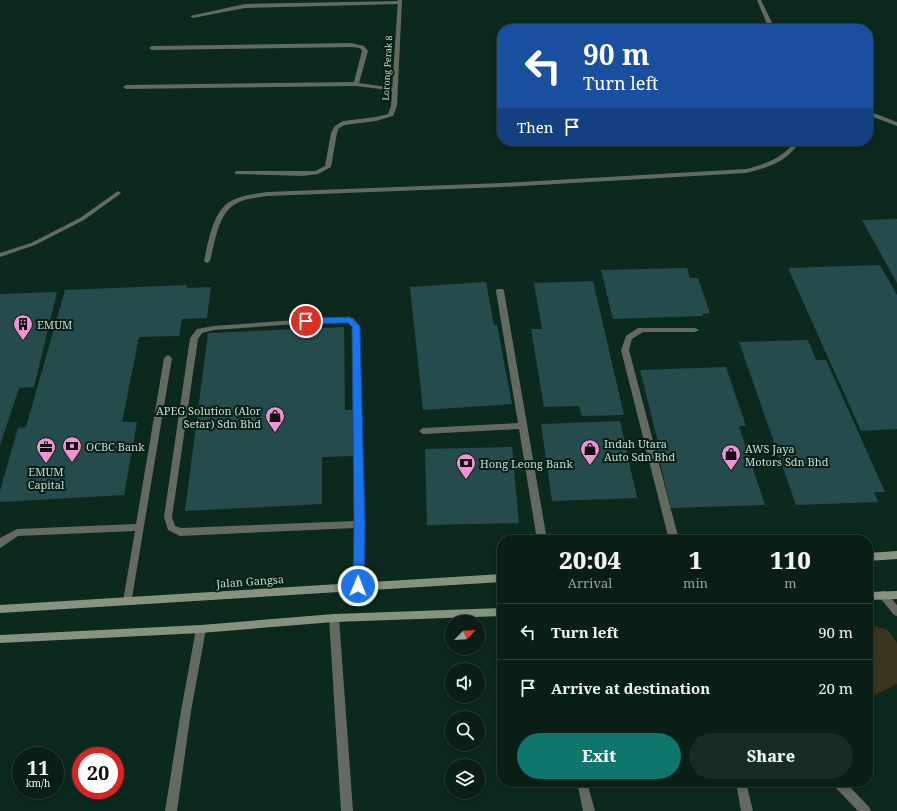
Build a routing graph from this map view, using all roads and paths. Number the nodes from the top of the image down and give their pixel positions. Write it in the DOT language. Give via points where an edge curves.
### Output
graph roads {
  1 [pos="759,0"];
  2 [pos="400,2"];
  3 [pos="193,16"];
  4 [pos="770,24"];
  5 [pos="152,48"];
  6 [pos="356,84"];
  7 [pos="126,87"];
  8 [pos="394,90"];
  9 [pos="873,115"];
  10 [pos="897,124"];
  11 [pos="795,146"];
  12 [pos="237,173"];
  13 [pos="118,193"];
  14 [pos="0,255"];
  15 [pos="207,261"];
  16 [pos="500,291"];
  17 [pos="695,330"];
  18 [pos="168,358"];
  19 [pos="523,426"];
  20 [pos="423,431"];
  21 [pos="360,524"];
  22 [pos="140,527"];
  23 [pos="541,535"];
  24 [pos="673,535"];
  25 [pos="0,544"];
  26 [pos="897,555"];
  27 [pos="873,557"];
  28 [pos="497,578"];
  29 [pos="358,586"];
  30 [pos="883,595"];
  31 [pos="897,595"];
  32 [pos="873,596"];
  33 [pos="128,601"];
  34 [pos="0,608"];
  35 [pos="497,612"];
  36 [pos="897,612"];
  37 [pos="334,618"];
  38 [pos="202,629"];
  39 [pos="0,639"];
  40 [pos="583,787"];
  41 [pos="742,787"];
  42 [pos="843,787"];
  43 [pos="171,811"];
  44 [pos="347,811"];
  45 [pos="590,811"];
  46 [pos="747,811"];
  47 [pos="865,811"];
  1 -- 4 [label="street"];
  2 -- 3 [label="street" via="245,6"];
  2 -- 8 [label="street, Lorong Perak 8"];
  5 -- 6 [label="street" via="351,44 362,47 364,51"];
  6 -- 7 [label="street"];
  6 -- 8 [label="street"];
  8 -- 12 [label="street, Lorong Perak 8" via="394,106 390,114 376,119 343,123 337,127 328,168 316,173 303,174"];
  9 -- 10 [label="street"];
  11 -- 15 [label="street" via="791,152 775,163 746,170 502,185 267,194 246,198 230,204 220,217"];
  13 -- 14 [label="street" via="82,219 33,244"];
  16 -- 19 [label="street"];
  17 -- 24 [label="street" via="641,330 629,338 625,350"];
  18 -- 22 [label="street"];
  19 -- 20 [label="street"];
  19 -- 23 [label="street"];
  21 -- 21 [label="street" via="356,326 350,320 337,319 200,331 194,338 168,517 171,528 180,532"];
  21 -- 29 [label="street"];
  22 -- 25 [label="street" via="17,533"];
  22 -- 33 [label="street"];
  26 -- 27 [label="main road"];
  28 -- 29 [label="main road, Jalan Gangsa"];
  29 -- 33 [label="main road, Jalan Gangsa"];
  30 -- 31 [label="main road"];
  30 -- 32 [label="main road"];
  30 -- 36 [label="street"];
  33 -- 34 [label="main road, Jalan Gangsa"];
  35 -- 37 [label="main road"];
  37 -- 38 [label="main road"];
  37 -- 44 [label="street"];
  38 -- 39 [label="main road"];
  38 -- 43 [label="street" via="186,711"];
  40 -- 45 [label="street"];
  41 -- 46 [label="street"];
  42 -- 47 [label="street"];
}
